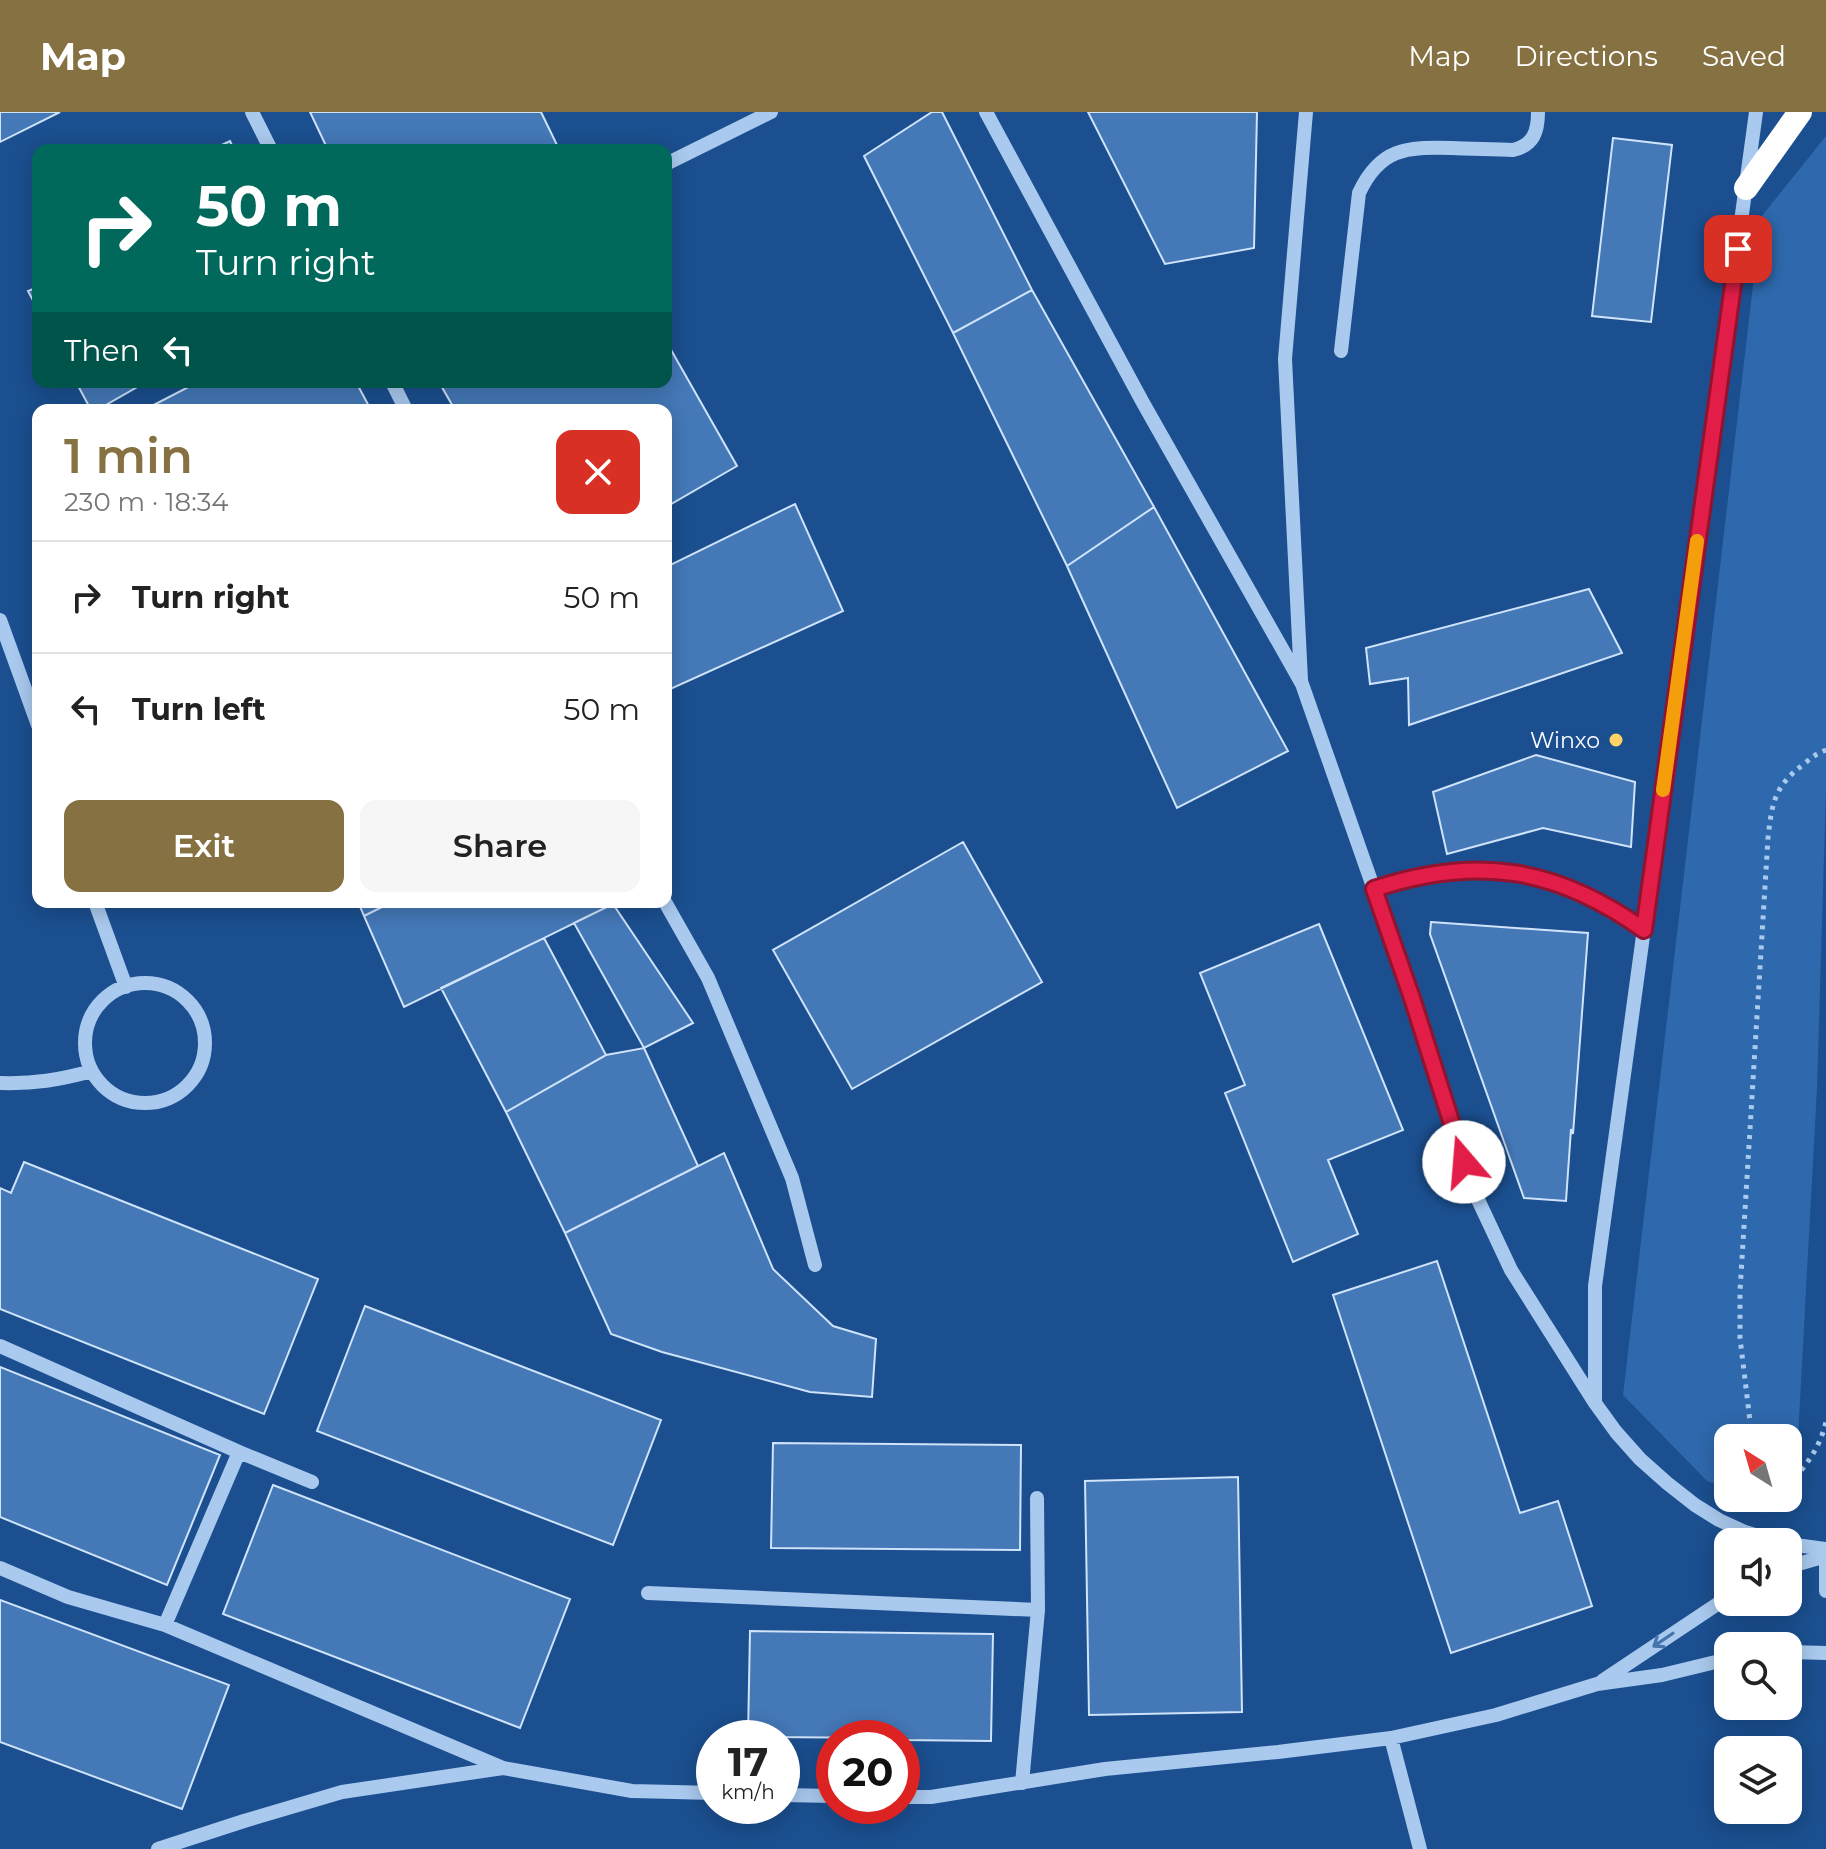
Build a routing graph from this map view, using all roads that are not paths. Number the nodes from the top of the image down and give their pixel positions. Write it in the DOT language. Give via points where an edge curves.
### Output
graph roads {
  1 [pos="252,112"];
  2 [pos="771,112"];
  3 [pos="986,112"];
  4 [pos="1306,112"];
  5 [pos="1538,112"];
  6 [pos="1756,112"];
  7 [pos="1800,112"];
  8 [pos="268,144"];
  9 [pos="672,161"];
  10 [pos="1746,188"];
  11 [pos="1341,351"];
  12 [pos="0,620"];
  13 [pos="1302,684"];
  14 [pos="32,708"];
  15 [pos="1374,889"];
  16 [pos="97,908"];
  17 [pos="668,908"];
  18 [pos="1644,930"];
  19 [pos="126,987"];
  20 [pos="92,1071"];
  21 [pos="0,1083"];
  22 [pos="815,1265"];
  23 [pos="0,1346"];
  24 [pos="1595,1403"];
  25 [pos="239,1452"];
  26 [pos="312,1482"];
  27 [pos="1037,1498"];
  28 [pos="1736,1528"];
  29 [pos="1802,1546"];
  30 [pos="1826,1549"];
  31 [pos="1826,1556"];
  32 [pos="1802,1563"];
  33 [pos="1826,1564"];
  34 [pos="0,1568"];
  35 [pos="1826,1591"];
  36 [pos="648,1593"];
  37 [pos="1714,1606"];
  38 [pos="1038,1610"];
  39 [pos="165,1625"];
  40 [pos="1802,1652"];
  41 [pos="1826,1653"];
  42 [pos="1714,1662"];
  43 [pos="1597,1684"];
  44 [pos="1391,1738"];
  45 [pos="503,1768"];
  46 [pos="1022,1783"];
  47 [pos="696,1793"];
  48 [pos="920,1797"];
  49 [pos="158,1849"];
  50 [pos="1420,1849"];
  1 -- 8 [label="street"];
  2 -- 9 [label="street"];
  3 -- 13 [label="street"];
  4 -- 13 [label="street" via="1285,359"];
  5 -- 11 [label="street" via="1535,136 1522,148 1411,148 1394,153 1367,177 1359,193"];
  6 -- 10 [label="street"];
  7 -- 10 [label="highway"];
  10 -- 18 [label="street"];
  12 -- 14 [label="street"];
  13 -- 15 [label="street"];
  15 -- 18 [label="street" via="1435,873 1498,871 1561,884 1618,911"];
  15 -- 24 [label="street" via="1473,1189 1511,1270"];
  16 -- 19 [label="street"];
  17 -- 22 [label="street" via="708,978 792,1178"];
  18 -- 24 [label="street" via="1595,1286"];
  19 -- 20 [label="street" via="110,994 89,1021 86,1055"];
  19 -- 20 [label="street" via="160,985 189,1002 204,1032 201,1066 180,1092 148,1103 115,1095"];
  20 -- 21 [label="street" via="29,1084"];
  23 -- 25 [label="street"];
  24 -- 28 [label="street" via="1640,1459 1667,1483"];
  25 -- 26 [label="street"];
  25 -- 39 [label="street"];
  27 -- 38 [label="street"];
  29 -- 30 [label="street"];
  31 -- 32 [label="street"];
  33 -- 35 [label="street"];
  34 -- 39 [label="street" via="68,1597"];
  36 -- 38 [label="street"];
  37 -- 43 [label="street, one-way"];
  38 -- 46 [label="street"];
  39 -- 45 [label="street"];
  40 -- 41 [label="street"];
  42 -- 43 [label="street"];
  43 -- 44 [label="street" via="1496,1715"];
  44 -- 46 [label="street"];
  44 -- 50 [label="street"];
  45 -- 47 [label="street" via="632,1791"];
  45 -- 49 [label="street" via="342,1792"];
  46 -- 48 [label="street"];
}
